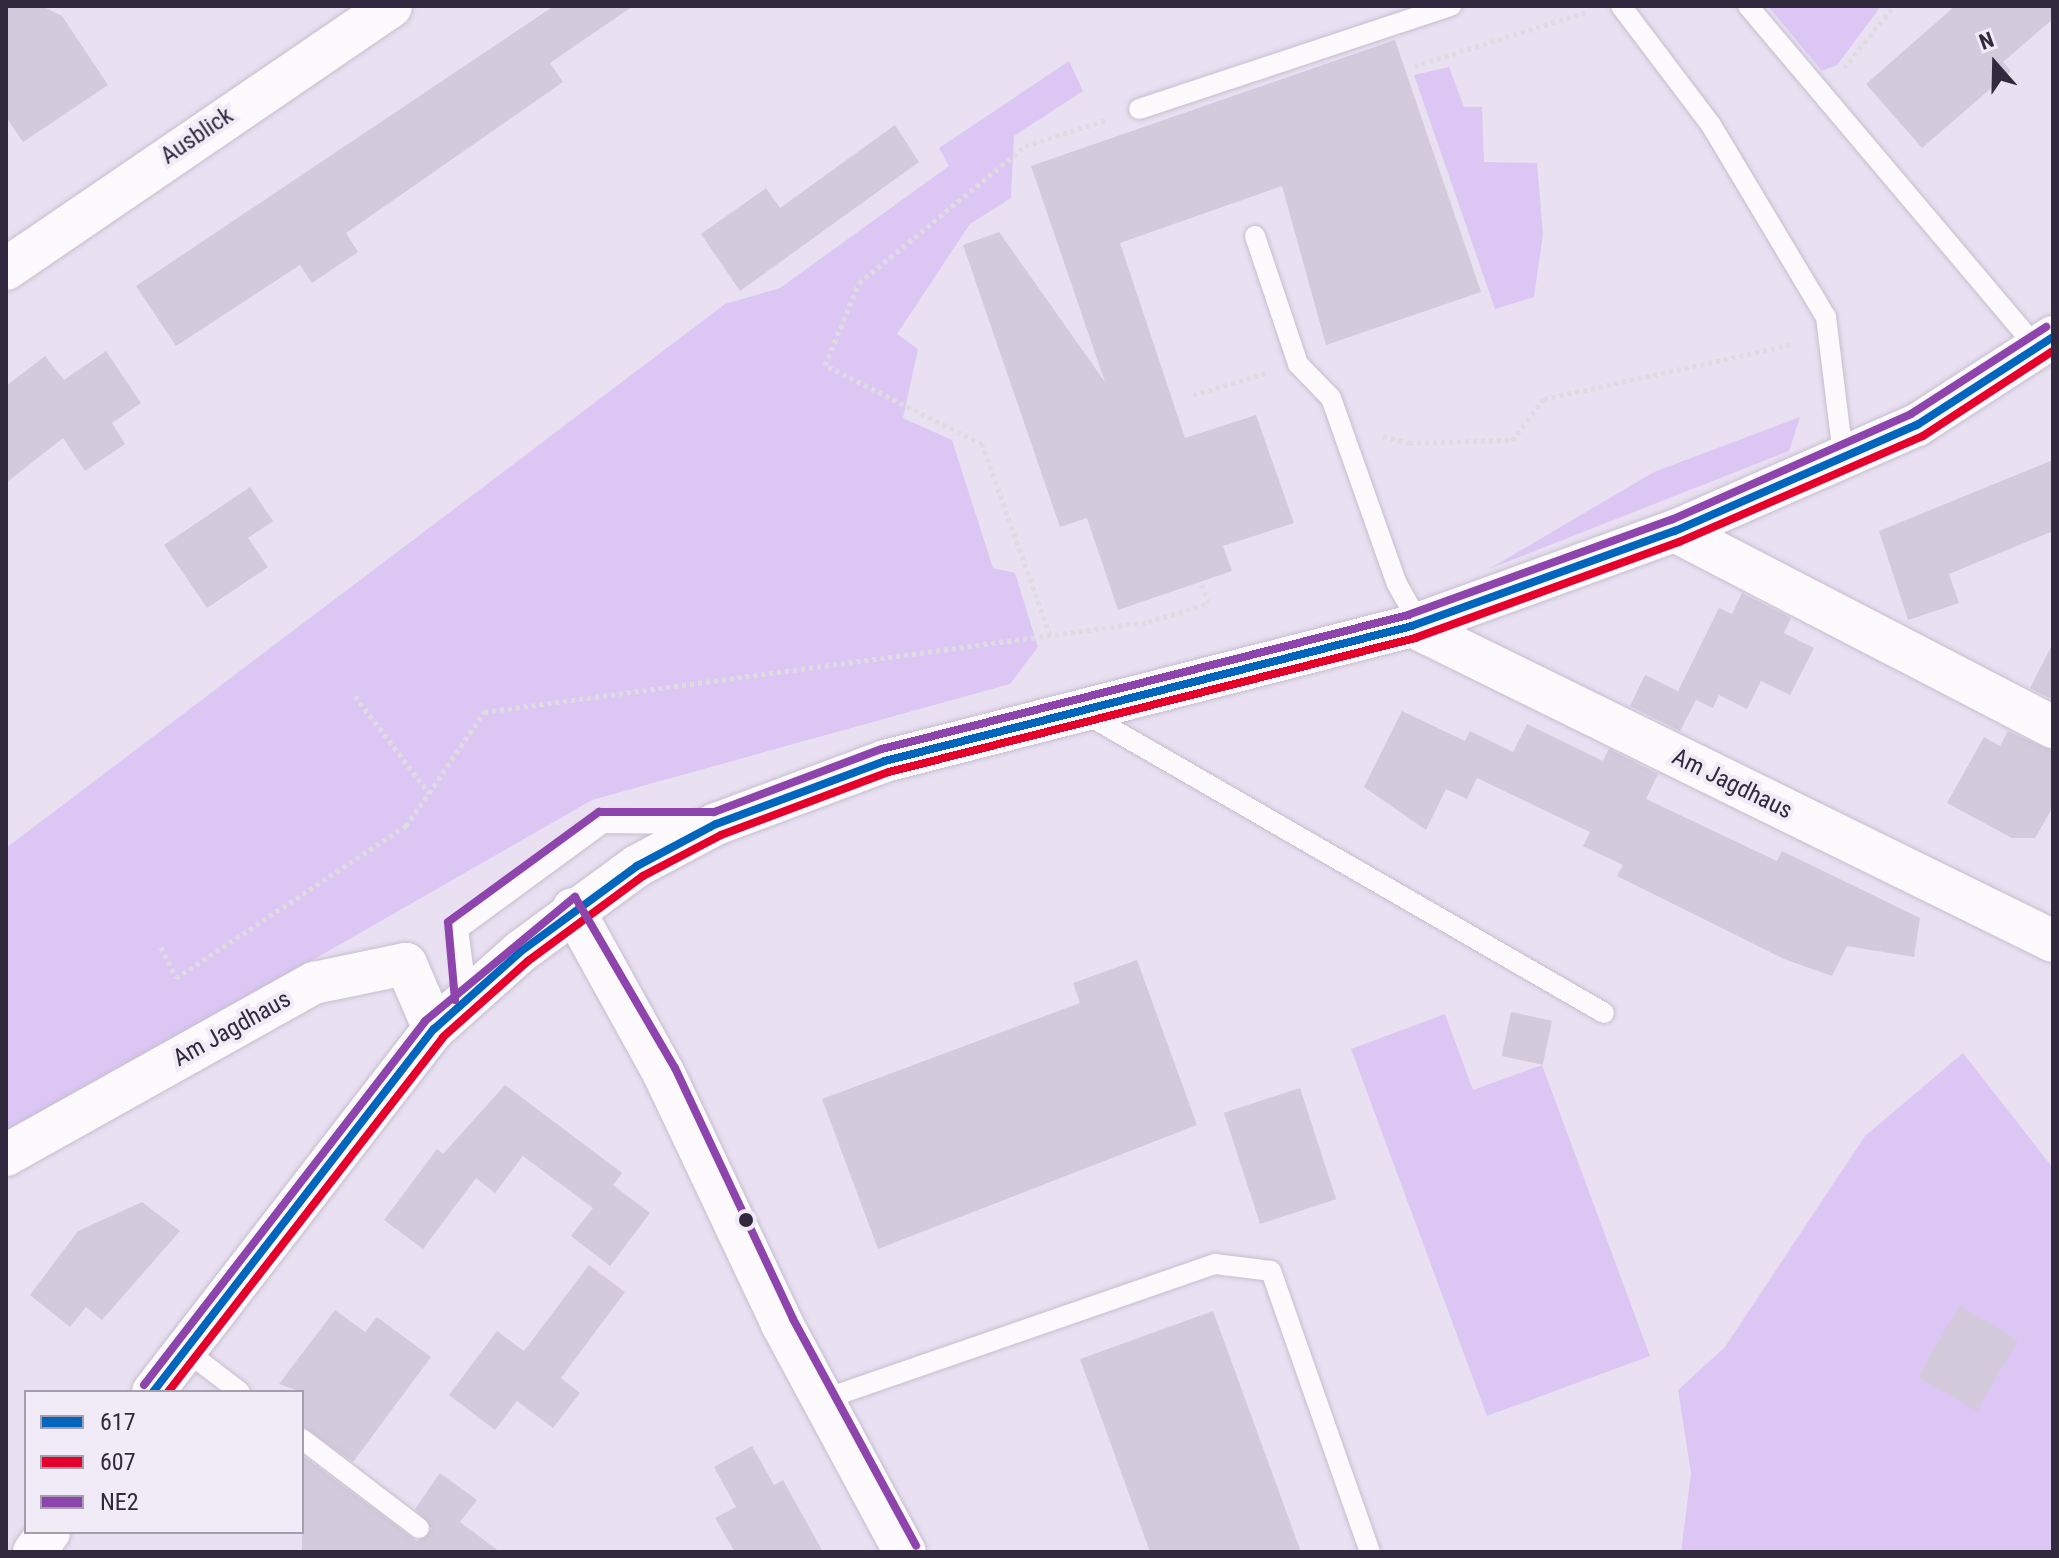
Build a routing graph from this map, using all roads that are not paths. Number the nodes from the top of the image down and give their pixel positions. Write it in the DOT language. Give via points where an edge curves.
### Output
graph roads {
  1 [pos="391,6"];
  2 [pos="1451,6"];
  3 [pos="1621,6"];
  4 [pos="1748,6"];
  5 [pos="1139,109"];
  6 [pos="1255,236"];
  7 [pos="6,269"];
  8 [pos="2048,351"];
  9 [pos="1843,456"];
  10 [pos="1675,531"];
  11 [pos="1415,625"];
  12 [pos="1086,714"];
  13 [pos="2053,727"];
  14 [pos="716,824"];
  15 [pos="573,909"];
  16 [pos="2053,941"];
  17 [pos="467,998"];
  18 [pos="1604,1013"];
  19 [pos="434,1029"];
  20 [pos="6,1155"];
  21 [pos="185,1350"];
  22 [pos="155,1390"];
  23 [pos="237,1390"];
  24 [pos="822,1400"];
  25 [pos="304,1441"];
  26 [pos="419,1528"];
  27 [pos="48,1534"];
  28 [pos="34,1552"];
  29 [pos="905,1552"];
  30 [pos="1370,1552"];
  1 -- 7 [label="street, Ausblick"];
  2 -- 5 [label="lane"];
  3 -- 9 [label="lane" via="1711,125 1826,317"];
  4 -- 8 [label="lane"];
  6 -- 11 [label="lane" via="1298,364 1331,398"];
  8 -- 9 [label="street" via="1917,425"];
  9 -- 10 [label="street"];
  10 -- 11 [label="street"];
  10 -- 13 [label="street"];
  11 -- 12 [label="street"];
  11 -- 16 [label="street, Am Jagdhaus"];
  12 -- 14 [label="street" via="885,761"];
  12 -- 18 [label="lane"];
  14 -- 15 [label="street"];
  14 -- 17 [label="lane" via="603,823 458,929"];
  15 -- 17 [label="street"];
  15 -- 24 [label="street" via="664,1074"];
  17 -- 19 [label="street"];
  19 -- 20 [label="street, Am Jagdhaus" via="406,964 314,983"];
  19 -- 21 [label="street"];
  21 -- 22 [label="street"];
  21 -- 23 [label="lane"];
  24 -- 29 [label="street"];
  24 -- 30 [label="lane" via="1215,1264 1271,1271"];
  25 -- 26 [label="lane"];
  27 -- 28 [label="street"];
}
